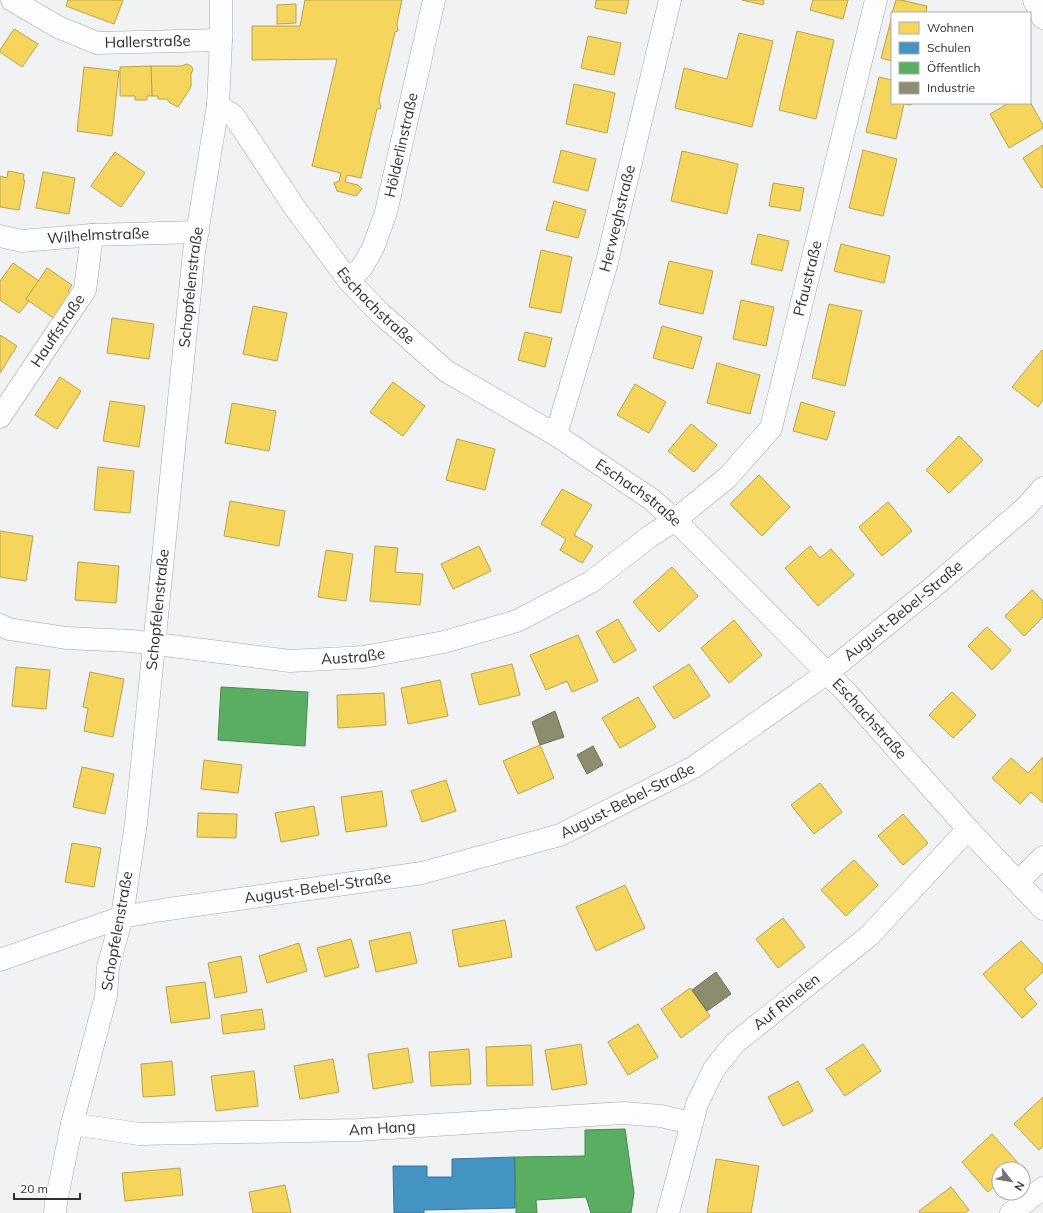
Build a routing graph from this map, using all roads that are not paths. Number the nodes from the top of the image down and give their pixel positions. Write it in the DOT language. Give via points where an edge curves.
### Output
graph roads {
  1 [pos="12,0"];
  2 [pos="221,0"];
  3 [pos="434,0"];
  4 [pos="670,0"];
  5 [pos="876,0"];
  6 [pos="1034,0"];
  7 [pos="1043,18"];
  8 [pos="221,40"];
  9 [pos="218,105"];
  10 [pos="198,232"];
  11 [pos="92,235"];
  12 [pos="0,236"];
  13 [pos="349,281"];
  14 [pos="0,417"];
  15 [pos="556,435"];
  16 [pos="1043,488"];
  17 [pos="675,520"];
  18 [pos="0,625"];
  19 [pos="155,644"];
  20 [pos="826,673"];
  21 [pos="968,829"];
  22 [pos="1043,857"];
  23 [pos="1018,882"];
  24 [pos="1043,909"];
  25 [pos="122,917"];
  26 [pos="0,960"];
  27 [pos="692,1123"];
  28 [pos="72,1124"];
  29 [pos="1043,1188"];
  30 [pos="55,1213"];
  31 [pos="668,1213"];
  32 [pos="1011,1213"];
  1 -- 8 [label="street, Hallerstraße" via="58,27 97,43"];
  2 -- 8 [label="street, Schopfelenstraße"];
  3 -- 13 [label="street, Hölderlinstraße" via="386,212 373,248 362,267"];
  4 -- 15 [label="street, Herweghstraße" via="606,266"];
  5 -- 17 [label="street, Pfaustraße" via="771,428 728,477"];
  6 -- 7 [label="street"];
  8 -- 9 [label="street, Schopfelenstraße"];
  9 -- 10 [label="street, Schopfelenstraße"];
  9 -- 13 [label="street, Eschachstraße" via="234,116 295,208"];
  10 -- 11 [label="street, Wilhelmstraße"];
  10 -- 19 [label="street, Schopfelenstraße"];
  11 -- 12 [label="street, Wilhelmstraße" via="22,241"];
  11 -- 14 [label="street, Hauffstraße" via="85,290"];
  13 -- 15 [label="street, Eschachstraße" via="380,313 446,371"];
  15 -- 17 [label="street, Eschachstraße" via="652,499"];
  16 -- 20 [label="street, August-Bebel-Straße" via="1025,508 932,588"];
  17 -- 19 [label="street, Austraße" via="591,582 517,621 444,642 364,657 290,661"];
  17 -- 20 [label="street, Eschachstraße"];
  18 -- 19 [label="street, Austraße" via="9,629 66,638"];
  19 -- 25 [label="street, Schopfelenstraße" via="136,823"];
  20 -- 21 [label="street, Eschachstraße" via="847,693"];
  20 -- 25 [label="street, August-Bebel-Straße" via="694,768 560,835 422,873"];
  21 -- 23 [label="street, Eschachstraße"];
  21 -- 27 [label="street, Auf Rinelen" via="869,936 735,1043 714,1069 697,1104"];
  22 -- 23 [label="street"];
  23 -- 24 [label="street, Eschachstraße"];
  25 -- 26 [label="street, August-Bebel-Straße"];
  25 -- 28 [label="street, Schopfelenstraße" via="108,967 106,996"];
  27 -- 28 [label="street, Am Hang" via="661,1116 622,1113 357,1130 139,1134"];
  27 -- 31 [label="street, Auf Rinelen"];
  28 -- 30 [label="street, Schopfelenstraße"];
  29 -- 32 [label="street"];
}
